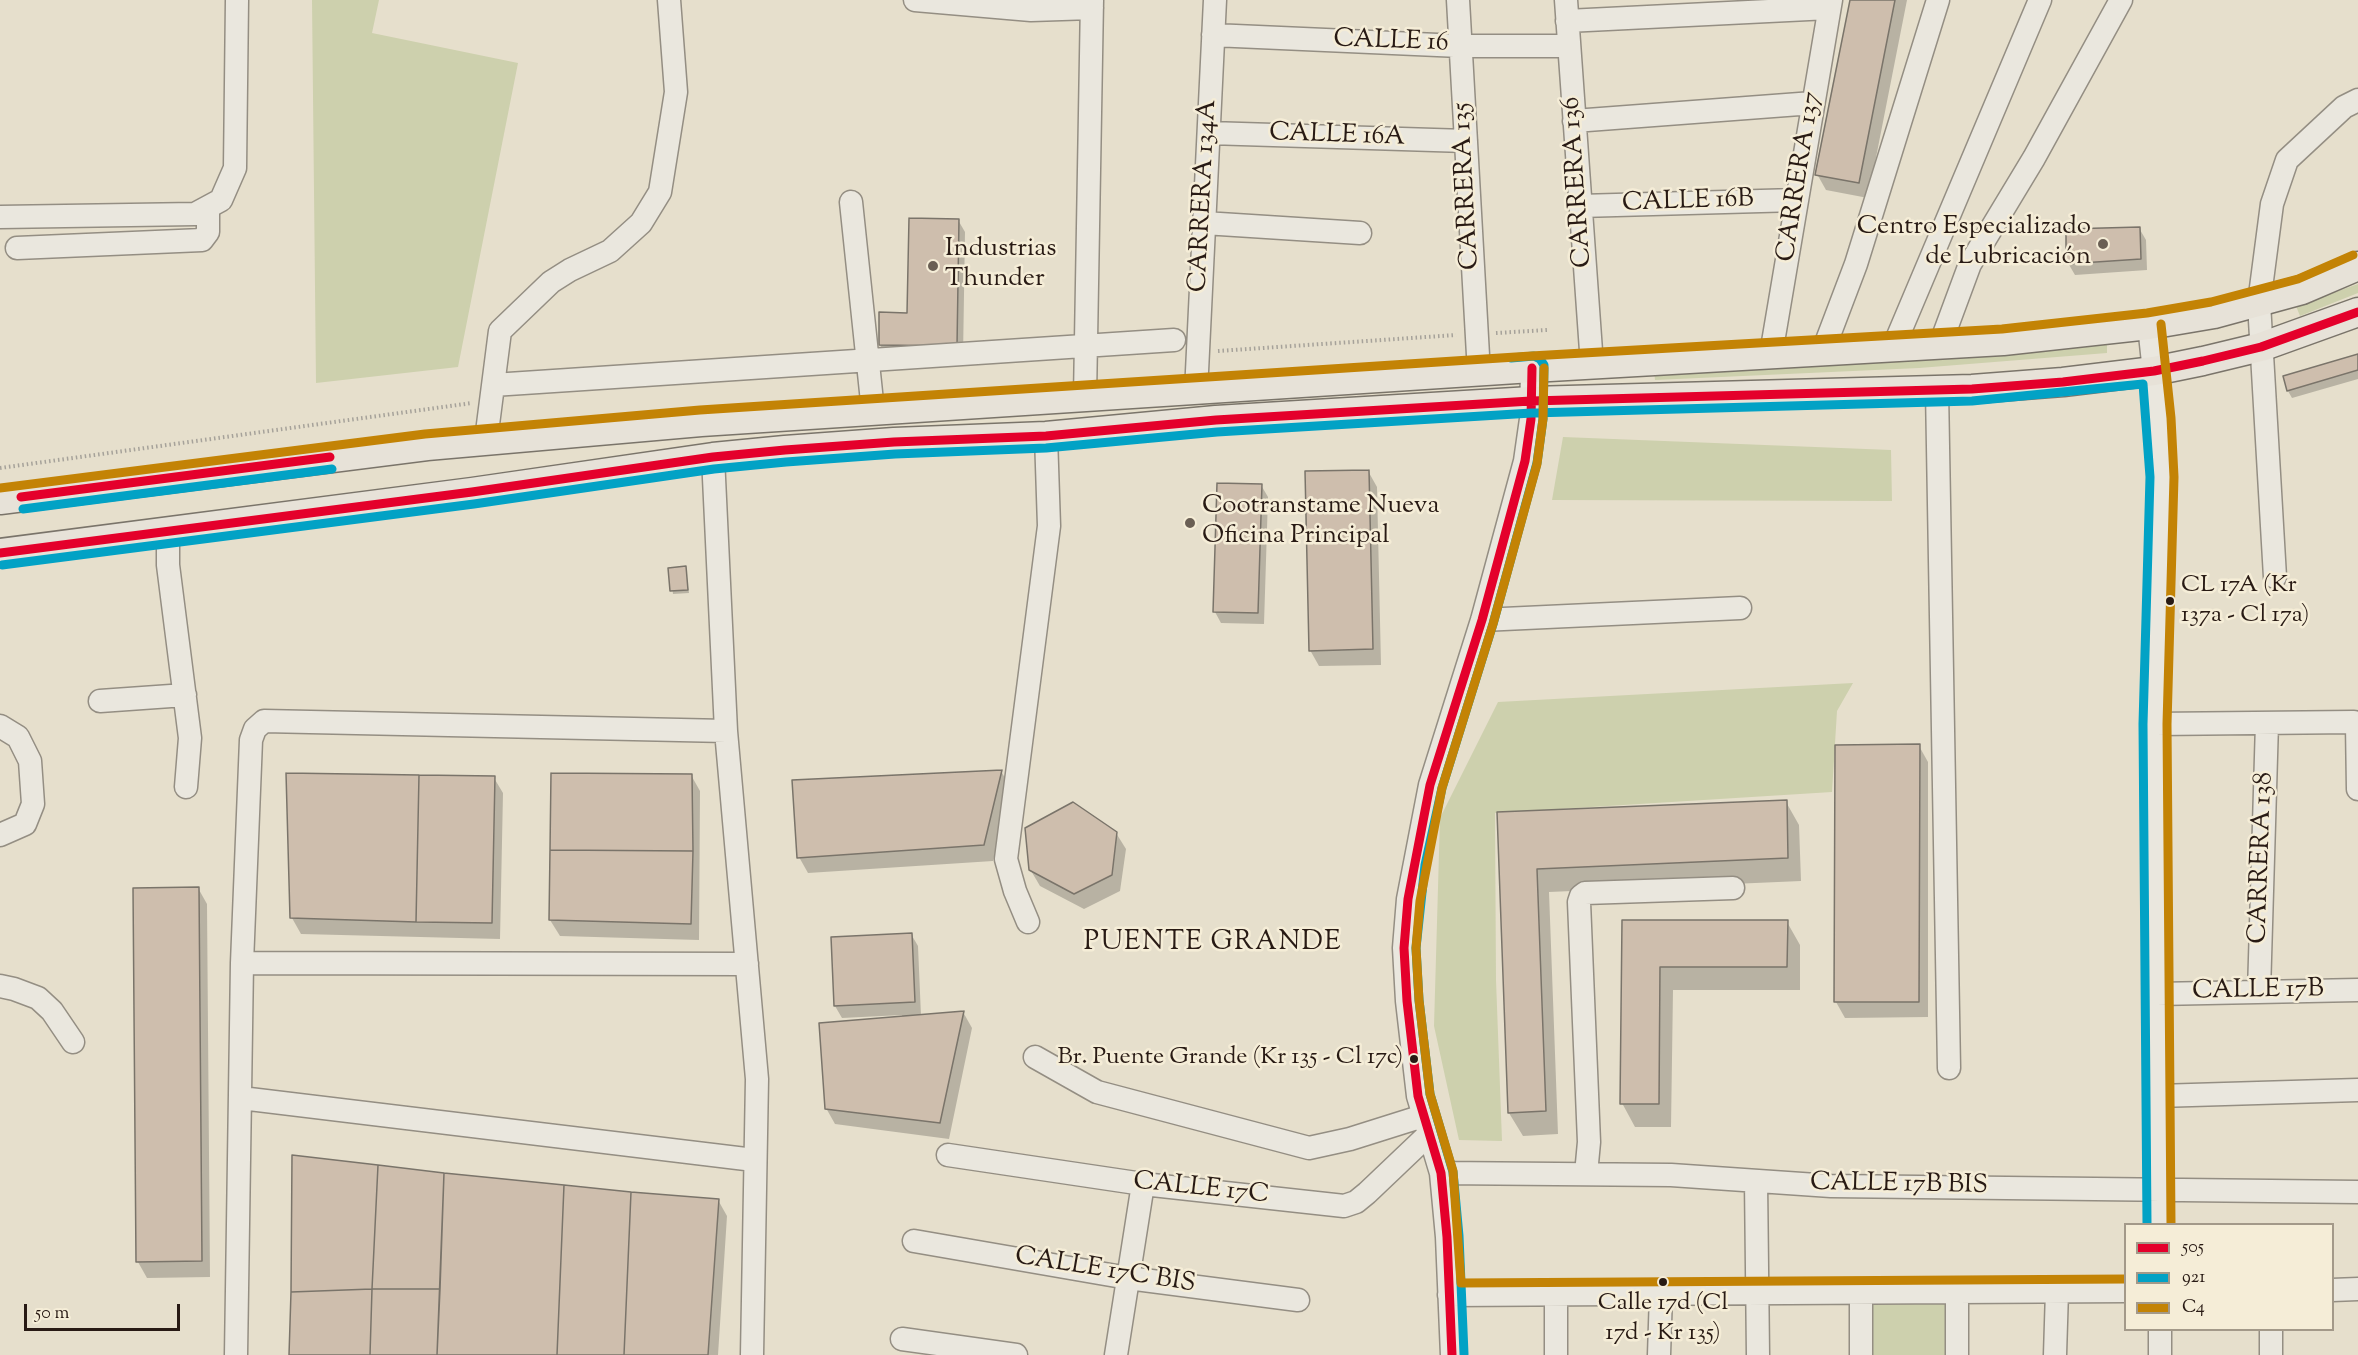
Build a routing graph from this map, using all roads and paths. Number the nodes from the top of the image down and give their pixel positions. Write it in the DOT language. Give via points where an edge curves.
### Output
graph roads {
  1 [pos="237,0"];
  2 [pos="669,0"];
  3 [pos="915,0"];
  4 [pos="1215,0"];
  5 [pos="1458,0"];
  6 [pos="1938,0"];
  7 [pos="2040,0"];
  8 [pos="2121,0"];
  9 [pos="1092,4"];
  10 [pos="1830,4"];
  11 [pos="1566,10"];
  12 [pos="1213,35"];
  13 [pos="1460,46"];
  14 [pos="1569,46"];
  15 [pos="2358,100"];
  16 [pos="1813,103"];
  17 [pos="1574,121"];
  18 [pos="1209,133"];
  19 [pos="1466,141"];
  20 [pos="1797,200"];
  21 [pos="851,202"];
  22 [pos="1580,206"];
  23 [pos="208,207"];
  24 [pos="0,217"];
  25 [pos="1204,223"];
  26 [pos="1359,232"];
  27 [pos="17,248"];
  28 [pos="2358,266"];
  29 [pos="2259,303"];
  30 [pos="2358,312"];
  31 [pos="2149,325"];
  32 [pos="1174,340"];
  33 [pos="1940,345"];
  34 [pos="1086,346"];
  35 [pos="2261,346"];
  36 [pos="1893,348"];
  37 [pos="1823,351"];
  38 [pos="1771,354"];
  39 [pos="868,360"];
  40 [pos="1592,365"];
  41 [pos="1532,368"];
  42 [pos="2154,371"];
  43 [pos="1479,373"];
  44 [pos="493,385"];
  45 [pos="1937,390"];
  46 [pos="1196,392"];
  47 [pos="1085,397"];
  48 [pos="1531,401"];
  49 [pos="873,411"];
  50 [pos="1046,436"];
  51 [pos="486,440"];
  52 [pos="712,457"];
  53 [pos="0,500"];
  54 [pos="168,532"];
  55 [pos="0,553"];
  56 [pos="2275,577"];
  57 [pos="1740,608"];
  58 [pos="1482,620"];
  59 [pos="185,695"];
  60 [pos="100,701"];
  61 [pos="2267,723"];
  62 [pos="2155,724"];
  63 [pos="2357,725"];
  64 [pos="0,726"];
  65 [pos="726,731"];
  66 [pos="186,787"];
  67 [pos="2358,789"];
  68 [pos="0,835"];
  69 [pos="1734,888"];
  70 [pos="1028,922"];
  71 [pos="242,963"];
  72 [pos="747,964"];
  73 [pos="0,986"];
  74 [pos="2358,990"];
  75 [pos="2259,992"];
  76 [pos="2157,994"];
  77 [pos="73,1042"];
  78 [pos="1035,1057"];
  79 [pos="1949,1068"];
  80 [pos="2358,1090"];
  81 [pos="2158,1096"];
  82 [pos="241,1098"];
  83 [pos="1426,1125"];
  84 [pos="948,1155"];
  85 [pos="754,1160"];
  86 [pos="1441,1173"];
  87 [pos="1586,1174"];
  88 [pos="1756,1181"];
  89 [pos="1143,1184"];
  90 [pos="2159,1190"];
  91 [pos="2358,1192"];
  92 [pos="2159,1223"];
  93 [pos="914,1240"];
  94 [pos="1128,1278"];
  95 [pos="2358,1289"];
  96 [pos="2334,1290"];
  97 [pos="2057,1291"];
  98 [pos="2124,1291"];
  99 [pos="1861,1292"];
  100 [pos="1957,1292"];
  101 [pos="1757,1293"];
  102 [pos="1660,1294"];
  103 [pos="1449,1295"];
  104 [pos="1556,1295"];
  105 [pos="1298,1300"];
  106 [pos="2160,1331"];
  107 [pos="2271,1331"];
  108 [pos="902,1339"];
  109 [pos="236,1355"];
  110 [pos="752,1355"];
  111 [pos="1016,1355"];
  112 [pos="1116,1355"];
  113 [pos="1452,1355"];
  114 [pos="1556,1355"];
  115 [pos="1659,1355"];
  116 [pos="1758,1355"];
  117 [pos="1861,1355"];
  118 [pos="1957,1355"];
  119 [pos="2055,1355"];
  120 [pos="2160,1355"];
  121 [pos="2271,1355"];
  1 -- 23 [label="street" via="235,168 221,200"];
  2 -- 44 [label="street" via="676,92 660,192 641,223 610,251 551,282 500,331"];
  3 -- 9 [label="street" via="1031,10"];
  4 -- 12 [label="street, CARRERA 134A"];
  5 -- 13 [label="street, CARRERA 135"];
  6 -- 37 [label="street" via="1856,264"];
  7 -- 36 [label="street"];
  8 -- 33 [label="street" via="1970,264"];
  9 -- 34 [label="street"];
  10 -- 11 [label="street"];
  10 -- 16 [label="street, CARRERA 137"];
  11 -- 14 [label="street, CARRERA 136"];
  12 -- 13 [label="street, CALLE 16"];
  12 -- 18 [label="street, CARRERA 134A"];
  13 -- 14 [label="street, CALLE 16"];
  13 -- 19 [label="street, CARRERA 135"];
  14 -- 17 [label="street, CARRERA 136"];
  15 -- 29 [label="street" via="2344,107 2287,160 2272,204"];
  16 -- 17 [label="street"];
  16 -- 20 [label="street, CARRERA 137"];
  17 -- 22 [label="street, CARRERA 136"];
  18 -- 19 [label="street, CALLE 16A"];
  18 -- 25 [label="street, CARRERA 134A"];
  19 -- 43 [label="street, CARRERA 135"];
  20 -- 22 [label="street, CALLE 16B"];
  20 -- 38 [label="street, CARRERA 137"];
  21 -- 39 [label="street"];
  22 -- 40 [label="street, CARRERA 136"];
  23 -- 24 [label="street" via="195,214"];
  23 -- 27 [label="street" via="208,232 202,240"];
  25 -- 26 [label="street"];
  25 -- 46 [label="street, CARRERA 134A"];
  28 -- 29 [label="main road"];
  29 -- 31 [label="main road"];
  29 -- 35 [label="street"];
  30 -- 35 [label="main road"];
  31 -- 33 [label="main road"];
  31 -- 42 [label="street"];
  32 -- 34 [label="street"];
  33 -- 36 [label="main road"];
  34 -- 39 [label="street"];
  34 -- 47 [label="street"];
  35 -- 42 [label="main road"];
  35 -- 56 [label="street"];
  36 -- 37 [label="main road"];
  37 -- 38 [label="main road"];
  38 -- 40 [label="main road"];
  39 -- 44 [label="street"];
  39 -- 49 [label="street"];
  40 -- 41 [label="main road"];
  41 -- 43 [label="main road"];
  41 -- 48 [label="street"];
  42 -- 45 [label="main road" via="2063,382"];
  42 -- 62 [label="street" via="2162,477"];
  43 -- 46 [label="main road"];
  44 -- 51 [label="street"];
  45 -- 48 [label="main road"];
  45 -- 79 [label="street"];
  46 -- 47 [label="main road"];
  47 -- 49 [label="main road"];
  48 -- 50 [label="main road" via="1216,420"];
  48 -- 58 [label="street" via="1525,461"];
  49 -- 51 [label="main road"];
  50 -- 52 [label="main road" via="894,442"];
  50 -- 70 [label="street" via="1049,526 1006,859"];
  51 -- 53 [label="main road"];
  52 -- 54 [label="main road"];
  52 -- 65 [label="street"];
  54 -- 55 [label="main road"];
  54 -- 59 [label="street" via="168,565"];
  57 -- 58 [label="street"];
  58 -- 83 [label="street" via="1430,785 1408,899 1406,993 1418,1096"];
  59 -- 60 [label="street"];
  59 -- 66 [label="street" via="190,738"];
  61 -- 62 [label="street"];
  61 -- 63 [label="street"];
  61 -- 75 [label="street, CARRERA 138"];
  62 -- 76 [label="street"];
  63 -- 67 [label="street"];
  64 -- 68 [label="street" via="18,736 30,761 33,804 25,824"];
  65 -- 71 [label="street" via="264,722 255,729 251,740"];
  65 -- 72 [label="street"];
  69 -- 87 [label="street" via="1581,896 1589,1142"];
  71 -- 72 [label="street"];
  71 -- 82 [label="street"];
  72 -- 85 [label="street" via="757,1079"];
  73 -- 77 [label="street" via="38,998"];
  74 -- 75 [label="street, CALLE 17B"];
  75 -- 76 [label="street, CALLE 17B"];
  76 -- 81 [label="street"];
  78 -- 83 [label="street" via="1097,1092 1309,1148"];
  80 -- 81 [label="street"];
  81 -- 90 [label="street"];
  82 -- 85 [label="street"];
  82 -- 109 [label="street"];
  83 -- 86 [label="street"];
  83 -- 89 [label="street, CALLE 17C" via="1367,1193 1344,1206"];
  84 -- 89 [label="street, CALLE 17C"];
  85 -- 110 [label="street"];
  86 -- 87 [label="street, CALLE 17B BIS"];
  86 -- 103 [label="street"];
  87 -- 88 [label="street, CALLE 17B BIS"];
  88 -- 90 [label="street, CALLE 17B BIS" via="1831,1186"];
  88 -- 101 [label="street"];
  89 -- 94 [label="street"];
  90 -- 91 [label="street, CALLE 17B BIS"];
  90 -- 92 [label="street"];
  93 -- 94 [label="street, CALLE 17C BIS"];
  94 -- 105 [label="street, CALLE 17C BIS"];
  94 -- 112 [label="street"];
  95 -- 96 [label="street"];
  97 -- 98 [label="street"];
  97 -- 100 [label="street"];
  97 -- 119 [label="street"];
  99 -- 100 [label="street"];
  99 -- 101 [label="street"];
  99 -- 117 [label="street"];
  100 -- 118 [label="street"];
  101 -- 102 [label="street"];
  101 -- 116 [label="street"];
  102 -- 104 [label="street"];
  102 -- 115 [label="street"];
  103 -- 104 [label="street"];
  103 -- 113 [label="street"];
  104 -- 114 [label="street"];
  106 -- 120 [label="street"];
  107 -- 121 [label="street"];
  108 -- 111 [label="street"];
}
